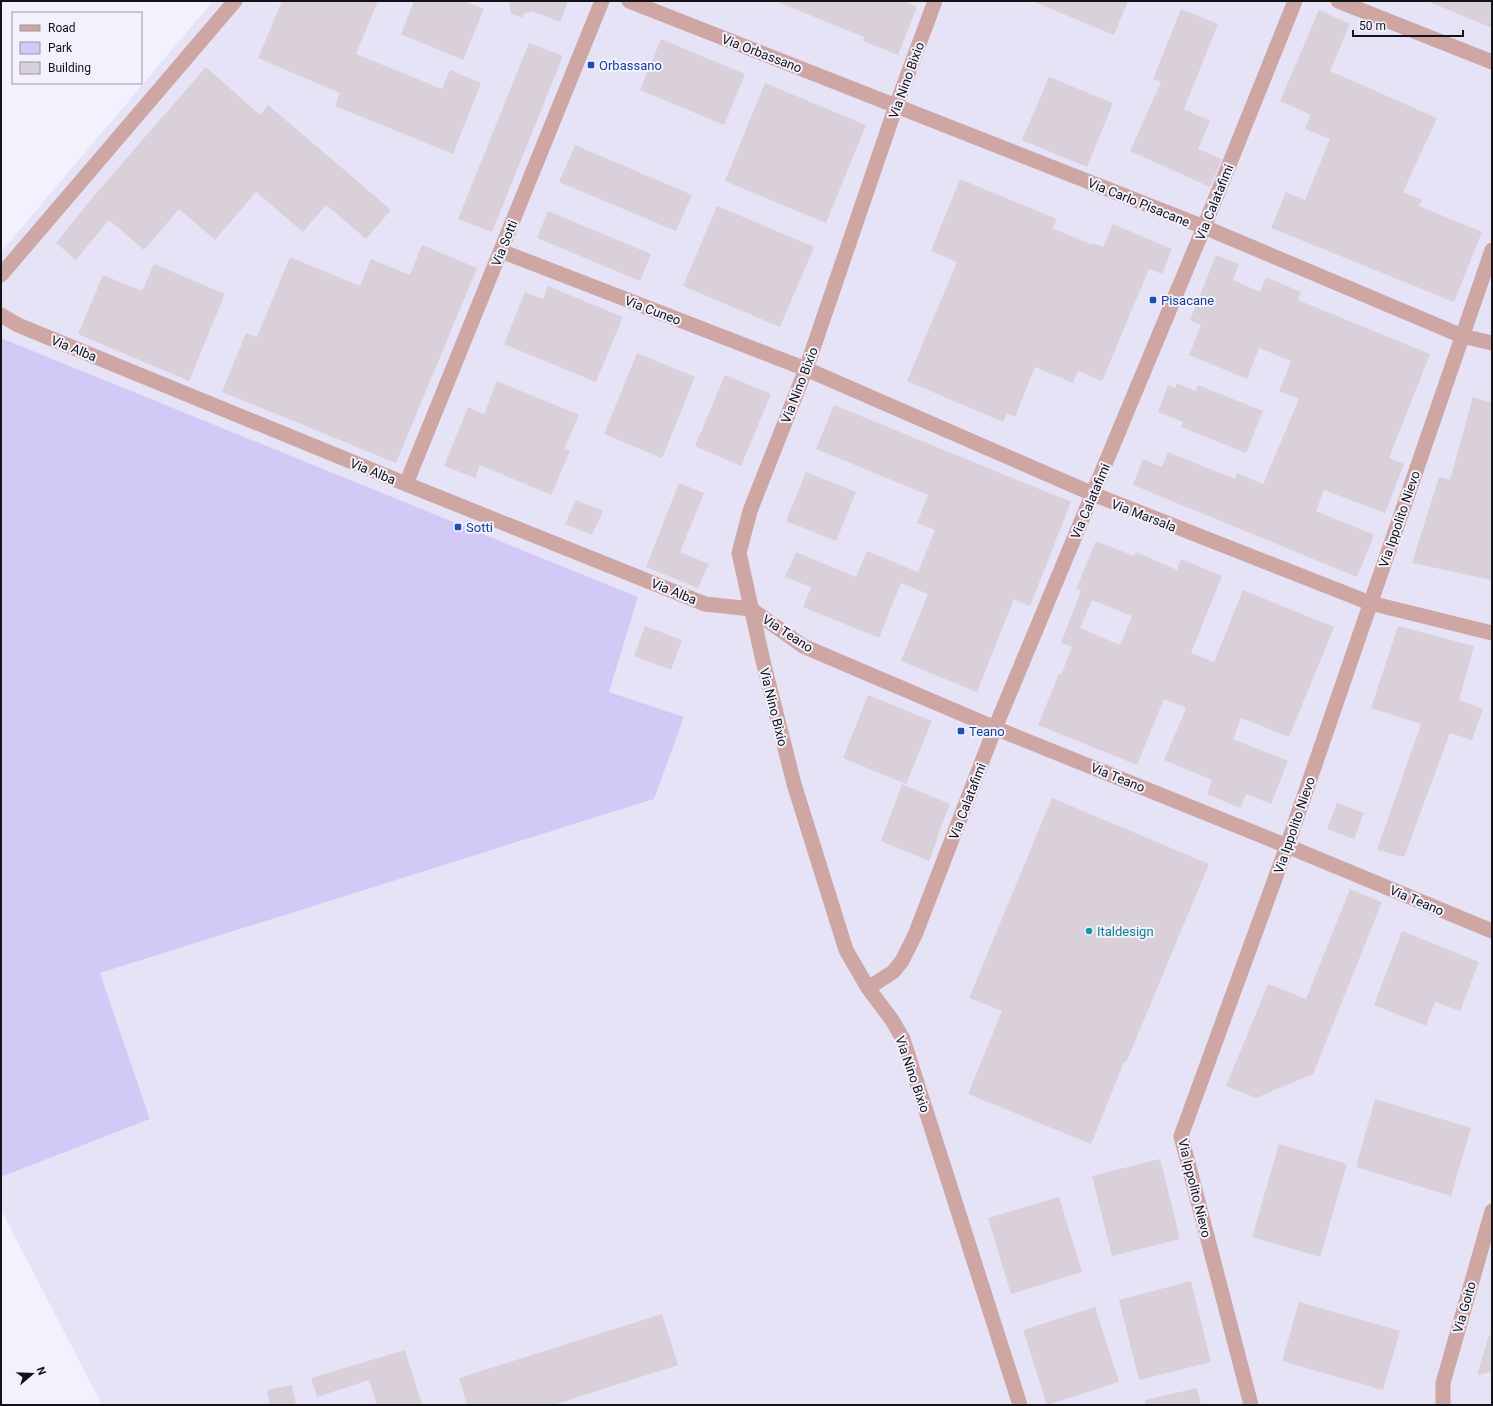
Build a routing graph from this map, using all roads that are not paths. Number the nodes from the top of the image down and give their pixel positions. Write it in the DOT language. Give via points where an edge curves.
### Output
graph roads {
  1 [pos="235,1"];
  2 [pos="602,1"];
  3 [pos="629,1"];
  4 [pos="935,1"];
  5 [pos="1295,1"];
  6 [pos="1338,1"];
  7 [pos="1492,62"];
  8 [pos="896,106"];
  9 [pos="1204,228"];
  10 [pos="1492,250"];
  11 [pos="501,251"];
  12 [pos="1,275"];
  13 [pos="1,315"];
  14 [pos="1462,336"];
  15 [pos="1492,343"];
  16 [pos="806,369"];
  17 [pos="406,484"];
  18 [pos="1093,494"];
  19 [pos="1370,603"];
  20 [pos="751,609"];
  21 [pos="1492,633"];
  22 [pos="995,728"];
  23 [pos="1287,846"];
  24 [pos="1492,931"];
  25 [pos="868,988"];
  26 [pos="1492,1211"];
  27 [pos="1020,1405"];
  28 [pos="1251,1405"];
  29 [pos="1443,1405"];
  1 -- 12 [label="street"];
  2 -- 11 [label="street, Via Sotti"];
  3 -- 8 [label="street, Via Orbassano"];
  4 -- 8 [label="street, Via Nino Bixio"];
  5 -- 9 [label="street, Via Calatafimi"];
  6 -- 7 [label="street"];
  8 -- 9 [label="street, Via Carlo Pisacane"];
  8 -- 16 [label="street, Via Nino Bixio"];
  9 -- 14 [label="street, Via Carlo Pisacane"];
  9 -- 18 [label="street, Via Calatafimi"];
  10 -- 14 [label="street, Via Ippolito Nievo"];
  11 -- 16 [label="street, Via Cuneo"];
  11 -- 17 [label="street, Via Sotti"];
  13 -- 17 [label="street, Via Alba" via="33,331"];
  14 -- 15 [label="street, Via Carlo Pisacane"];
  14 -- 19 [label="street, Via Ippolito Nievo"];
  16 -- 18 [label="street, Via Marsala"];
  16 -- 20 [label="street, Via Nino Bixio" via="750,511 739,553"];
  17 -- 20 [label="street, Via Alba" via="705,604"];
  18 -- 19 [label="street, Via Marsala"];
  18 -- 22 [label="street, Via Calatafimi"];
  19 -- 21 [label="street, Via Marsala"];
  19 -- 23 [label="street, Via Ippolito Nievo"];
  20 -- 22 [label="street, Via Teano" via="803,646"];
  20 -- 25 [label="street, Via Nino Bixio" via="794,784 846,950"];
  22 -- 23 [label="street, Via Teano"];
  22 -- 25 [label="street, Via Calatafimi" via="915,935 902,961 893,972"];
  23 -- 24 [label="street, Via Teano"];
  23 -- 28 [label="street, Via Ippolito Nievo" via="1181,1136"];
  25 -- 27 [label="street, Via Nino Bixio" via="903,1039"];
  26 -- 29 [label="street, Via Goito" via="1443,1383"];
}
